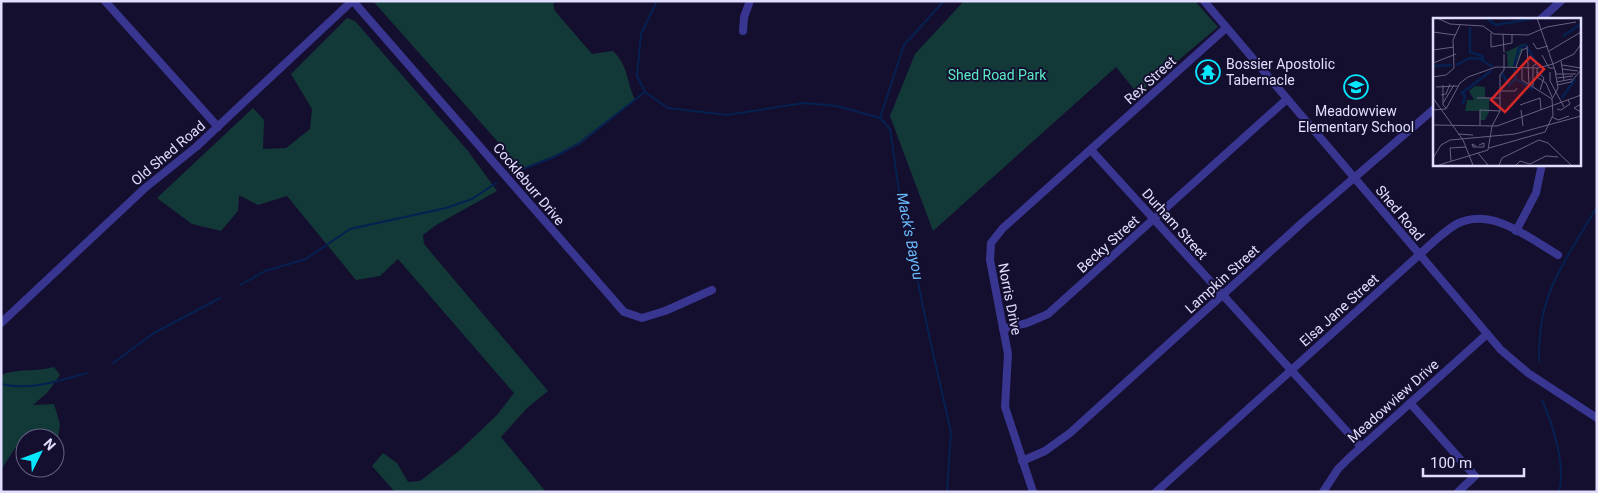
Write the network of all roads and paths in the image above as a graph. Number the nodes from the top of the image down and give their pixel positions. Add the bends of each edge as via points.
1 (105, 1) edge
2 (352, 1) edge
3 (750, 1) edge
4 (1204, 1) edge
5 (1561, 1) edge
6 (1542, 18) edge
7 (1226, 28) junction
8 (743, 31) dead end
9 (1287, 99) junction
10 (1433, 110) edge
11 (218, 127) junction
12 (1091, 150) junction
13 (1542, 165) edge
14 (1353, 177) junction
15 (1154, 219) junction
16 (1516, 231) junction
17 (1419, 255) junction
18 (1558, 256) dead end
19 (712, 290) dead end
20 (1222, 295) junction
21 (1, 323) edge
22 (1004, 329) junction
23 (1486, 334) junction
24 (1290, 370) junction
25 (1410, 403) junction
26 (1597, 418) edge
27 (1361, 447) junction
28 (1022, 461) junction
29 (1033, 492) edge
30 (1156, 492) edge
31 (1324, 492) edge
32 (1458, 492) edge

1 - 11 street
2 - 11 street, Old Shed Road
2 - 19 street, Cockleburr Drive via 624,312 642,318
3 - 8 street
4 - 7 street, Shed Road
5 - 6 street
7 - 9 street, Shed Road
7 - 12 street, Rex Street
9 - 14 street, Shed Road
9 - 15 street, Becky Street
10 - 14 street, Lampkin Street
11 - 21 street, Old Shed Road via 145,188
12 - 15 street, Durham Street
12 - 22 street, Norris Drive via 993,238 990,260
13 - 16 street via 1536,193
14 - 17 street, Shed Road
14 - 20 street, Lampkin Street
15 - 20 street, Durham Street
15 - 22 street, Becky Street via 1048,314
16 - 17 street, Elsa Jane Street via 1486,218 1466,220 1446,231
16 - 18 street, Elsa Jane Street
17 - 23 street, Shed Road
17 - 24 street, Elsa Jane Street
20 - 24 street, Durham Street
20 - 28 street, Lampkin Street via 1056,444
22 - 28 street, Norris Drive via 1008,354 1005,407
23 - 25 street, Meadowview Drive
23 - 26 street, Shed Road via 1528,373
24 - 27 street, Durham Street
24 - 30 street, Elsa Jane Street
25 - 27 street, Meadowview Drive
25 - 32 street via 1475,476
27 - 31 street, Meadowview Drive via 1338,469
28 - 29 street, Norris Drive

